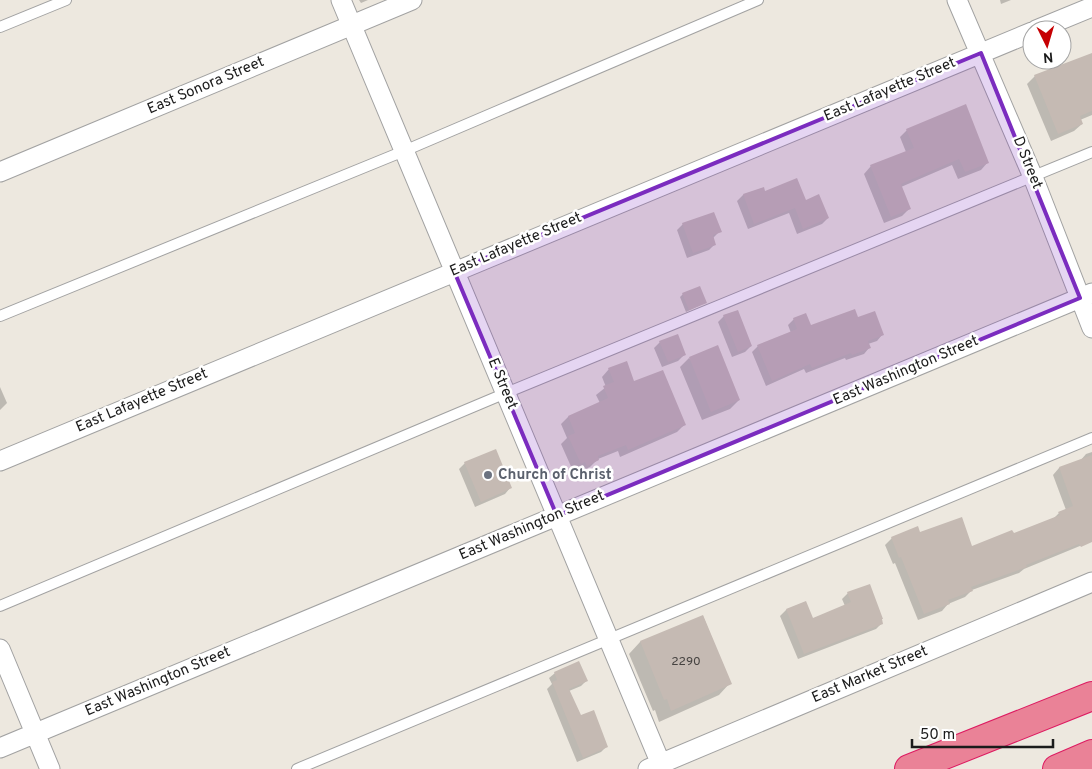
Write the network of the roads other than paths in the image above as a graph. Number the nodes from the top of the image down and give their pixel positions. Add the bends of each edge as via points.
1 (66, 0) edge
2 (341, 0) edge
3 (412, 0) edge
4 (758, 0) edge
5 (957, 0) edge
6 (1092, 8) edge
7 (1061, 20) edge
8 (352, 26) junction
9 (0, 27) edge
10 (1022, 36) edge
11 (980, 53) junction
12 (404, 151) junction
13 (1092, 152) edge
14 (0, 172) edge
15 (1033, 177) junction
16 (454, 271) junction
17 (1086, 296) edge
18 (0, 316) edge
19 (1092, 328) edge
20 (506, 394) junction
21 (1092, 438) edge
22 (0, 460) edge
23 (557, 516) junction
24 (1092, 582) edge
25 (0, 606) edge
26 (609, 640) junction
27 (0, 649) edge
28 (1092, 696) edge
29 (35, 734) junction
30 (0, 748) edge
31 (1092, 754) edge
32 (657, 767) edge
33 (50, 769) edge
34 (297, 769) edge
35 (909, 769) edge
36 (1056, 769) edge

1 - 9 lane
2 - 8 street, E Street
3 - 8 street, East Sonora Street
4 - 12 lane
5 - 11 street, D Street
6 - 7 street
8 - 12 street, E Street
8 - 14 street, East Sonora Street
10 - 11 street, East Lafayette Street
11 - 15 street, D Street
11 - 16 street, East Lafayette Street
12 - 16 street, E Street
12 - 18 lane
13 - 15 lane
15 - 17 street, D Street
15 - 20 lane
16 - 20 street, E Street
16 - 22 street, East Lafayette Street
17 - 19 street, D Street
17 - 23 street, East Washington Street
20 - 23 street, E Street
20 - 25 lane
21 - 26 lane
23 - 26 street, E Street
23 - 29 street, East Washington Street
24 - 32 street, East Market Street
26 - 32 street, E Street
26 - 34 lane
27 - 29 street
28 - 35 highway
29 - 30 street, East Washington Street
29 - 33 street
31 - 36 highway

